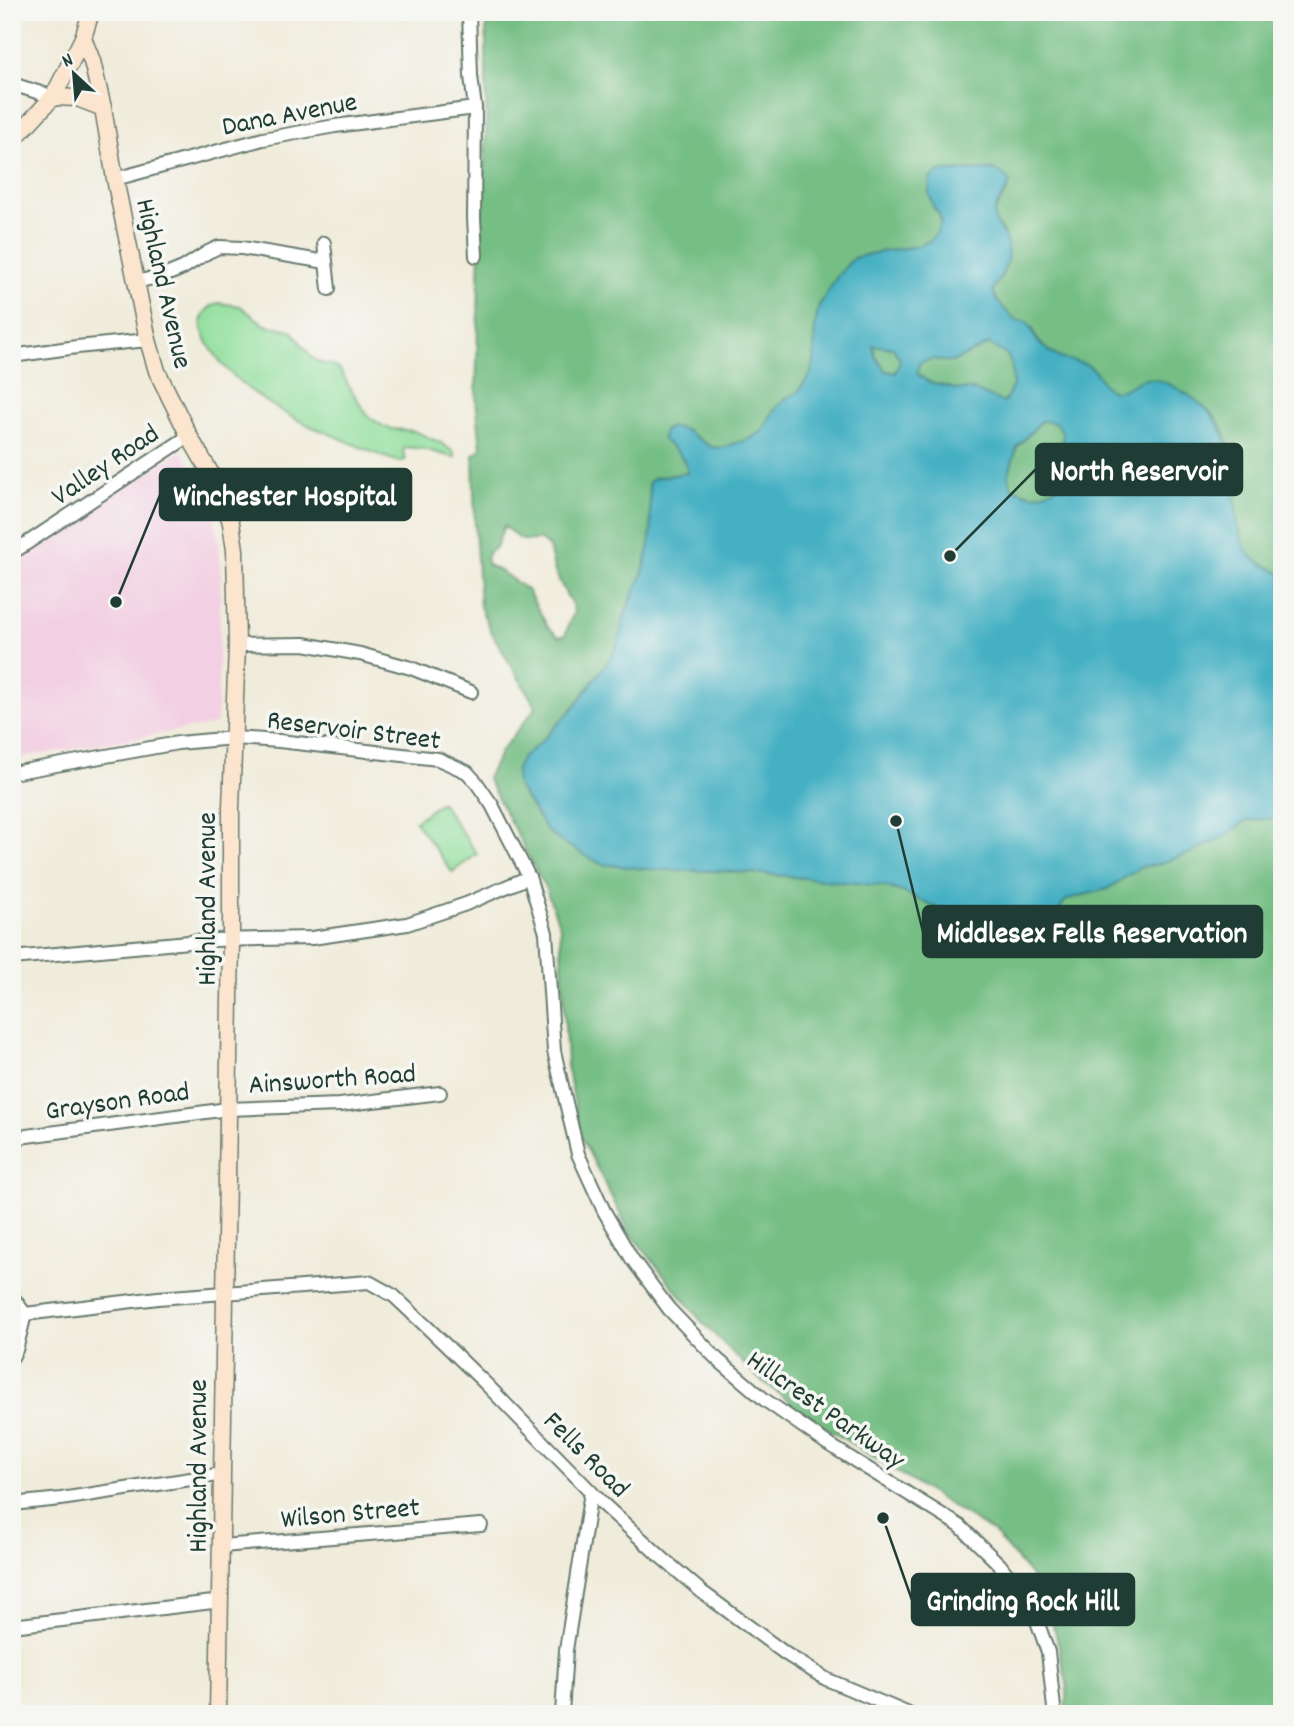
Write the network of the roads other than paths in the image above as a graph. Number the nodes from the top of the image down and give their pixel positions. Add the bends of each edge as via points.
1 (91, 12) edge
2 (469, 12) edge
3 (83, 38) junction
4 (12, 84) edge
5 (54, 97) junction
6 (103, 108) junction
7 (475, 108) junction
8 (12, 141) edge
9 (115, 179) junction
10 (324, 243) dead end
11 (475, 256) dead end
12 (327, 262) junction
13 (136, 282) junction
14 (329, 289) dead end
15 (148, 340) junction
16 (12, 356) edge
17 (189, 436) junction
18 (12, 554) edge
19 (237, 645) junction
20 (471, 692) dead end
21 (234, 738) junction
22 (467, 772) joint
23 (12, 773) edge
24 (529, 877) junction
25 (231, 940) junction
26 (12, 958) edge
27 (440, 1093) dead end
28 (228, 1109) junction
29 (12, 1138) edge
30 (225, 1293) junction
31 (12, 1296) edge
32 (25, 1314) junction
33 (12, 1357) edge
34 (223, 1474) junction
35 (591, 1492) junction
36 (12, 1504) edge
37 (481, 1525) dead end
38 (222, 1546) junction
39 (221, 1601) junction
40 (12, 1626) edge
41 (218, 1714) edge
42 (562, 1714) edge
43 (909, 1714) edge
44 (1053, 1714) edge

1 - 3 main road
2 - 7 street
3 - 5 main road
3 - 6 main road, Highland Avenue
4 - 5 street
5 - 6 main road via 77,98
5 - 8 main road
6 - 9 main road, Highland Avenue
7 - 9 street, Dana Avenue via 263,139
7 - 11 street
9 - 13 main road, Highland Avenue
10 - 12 street
12 - 13 street via 219,247 183,268
12 - 14 street
13 - 15 main road, Highland Avenue
15 - 16 street
15 - 17 main road, Highland Avenue via 157,371
17 - 18 street, Valley Road
17 - 19 main road, Highland Avenue via 222,493 231,523
19 - 20 street via 304,644 360,654
19 - 21 main road, Highland Avenue
21 - 22 street, Reservoir Street via 438,759
21 - 23 street, Reservoir Street via 178,743
21 - 25 main road, Highland Avenue
22 - 24 street, Hillcrest Parkway via 492,805
24 - 25 street via 407,924 312,938
24 - 44 street, Hillcrest Parkway via 546,933 554,1051 578,1154 632,1259 669,1309 765,1400 960,1526 1000,1565 1032,1607 1048,1652
25 - 26 street
25 - 28 main road, Highland Avenue
27 - 28 street, Ainsworth Road via 340,1105
28 - 29 street, Grayson Road
28 - 30 main road, Highland Avenue
30 - 32 street, Fells Road
30 - 34 main road, Highland Avenue
30 - 35 street, Fells Road via 369,1282 394,1296 429,1329
31 - 32 street
32 - 33 street
34 - 36 street
34 - 38 main road, Highland Avenue
35 - 42 street via 566,1650
35 - 43 street, Fells Road via 702,1592 786,1654 826,1679
37 - 38 street, Wilson Street
38 - 39 main road, Highland Avenue
39 - 40 street
39 - 41 main road, Highland Avenue

